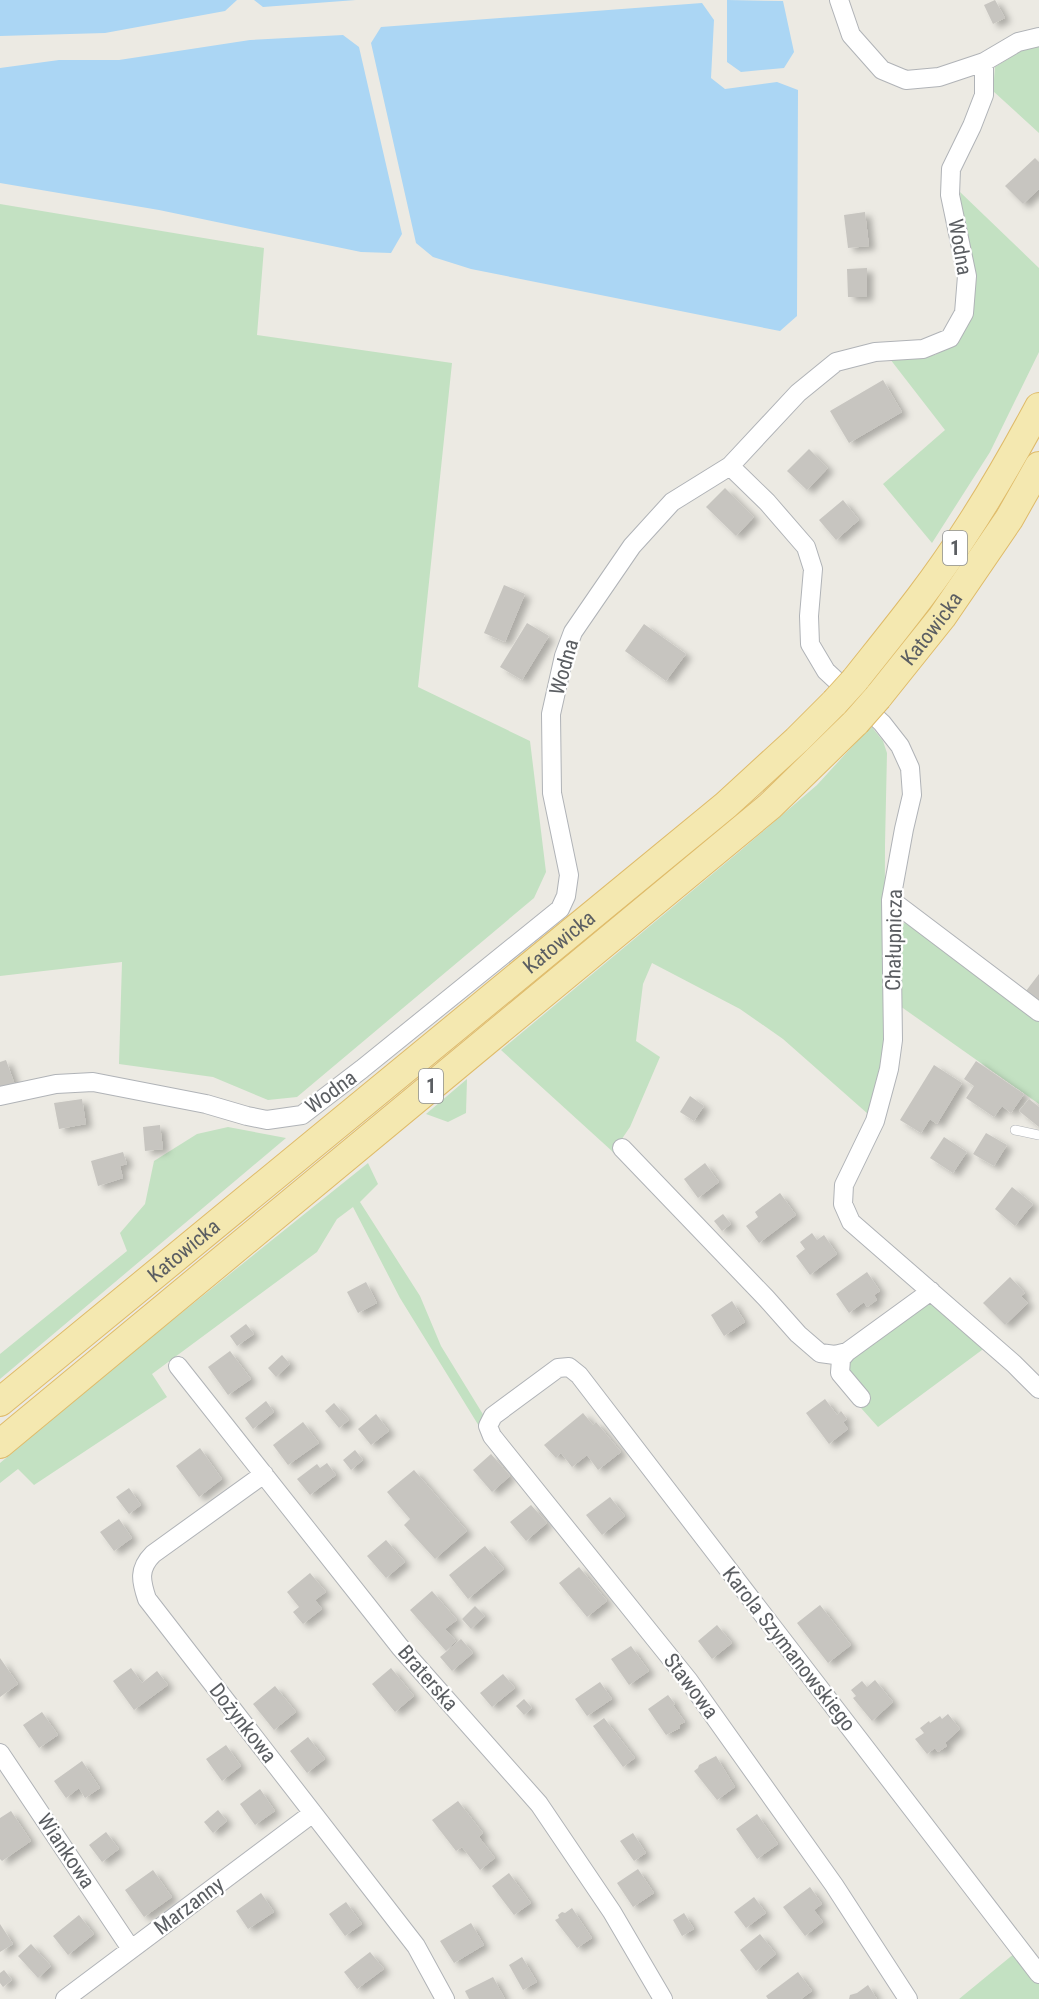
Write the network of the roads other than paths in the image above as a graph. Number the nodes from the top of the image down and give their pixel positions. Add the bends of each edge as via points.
1 (839, 0) edge
2 (1039, 37) edge
3 (984, 62) junction
4 (1039, 407) edge
5 (730, 466) junction
6 (1039, 466) edge
7 (891, 900) junction
8 (1039, 1012) edge
9 (0, 1096) edge
10 (1015, 1130) dead end
11 (1039, 1135) edge
12 (622, 1148) dead end
13 (931, 1291) junction
14 (847, 1352) junction
15 (820, 1353) junction
16 (178, 1366) dead end
17 (840, 1373) junction
18 (1039, 1389) edge
19 (525, 1392) joint
20 (861, 1398) dead end
21 (0, 1402) edge
22 (0, 1444) edge
23 (264, 1474) junction
24 (0, 1753) edge
25 (313, 1812) junction
26 (131, 1949) junction
27 (1039, 1974) edge
28 (65, 1999) edge
29 (445, 1999) edge
30 (663, 1999) edge
31 (908, 1999) edge

1 - 3 street via 851,35 882,70 906,80 939,77
2 - 3 street via 1018,42
3 - 5 street, Wodna via 984,95 951,169 950,195 967,276 964,314 950,338 923,348 875,352 836,363 798,393
4 - 21 main road, Katowicka / 1, bridge via 965,534 916,603 855,680 796,740 726,805
5 - 7 street, Chałupnicza via 806,547 813,569 810,644 826,671 882,723 900,746 910,768 912,795
5 - 9 street, Wodna via 672,502 632,546 573,632 551,714 552,793 568,875 560,909 302,1115 267,1120 93,1082 56,1084
6 - 22 main road, Katowicka / 1, bridge via 1009,519 942,617 856,722 770,806
7 - 8 street
7 - 13 street, Chałupnicza via 893,1040 889,1069 875,1121 844,1185 843,1204 851,1222
10 - 11 lane
12 - 15 street
13 - 14 street
13 - 18 street, Chałupnicza
14 - 15 street
14 - 17 street via 841,1359
15 - 17 street
16 - 23 street, Braterska
17 - 20 street
19 - 27 street, Karola Szymanowskiego via 558,1368 569,1367 579,1375
19 - 31 street, Stawowa via 493,1416 488,1426 492,1436 689,1681 834,1885
23 - 25 street, Dożynkowa via 153,1554 144,1563 141,1582 147,1599
23 - 30 street, Braterska via 400,1647 539,1804 612,1912
24 - 26 street, Wiankowa
25 - 26 street, Marzanny
25 - 29 street, Dożynkowa via 416,1946
26 - 28 street, Marzanny

